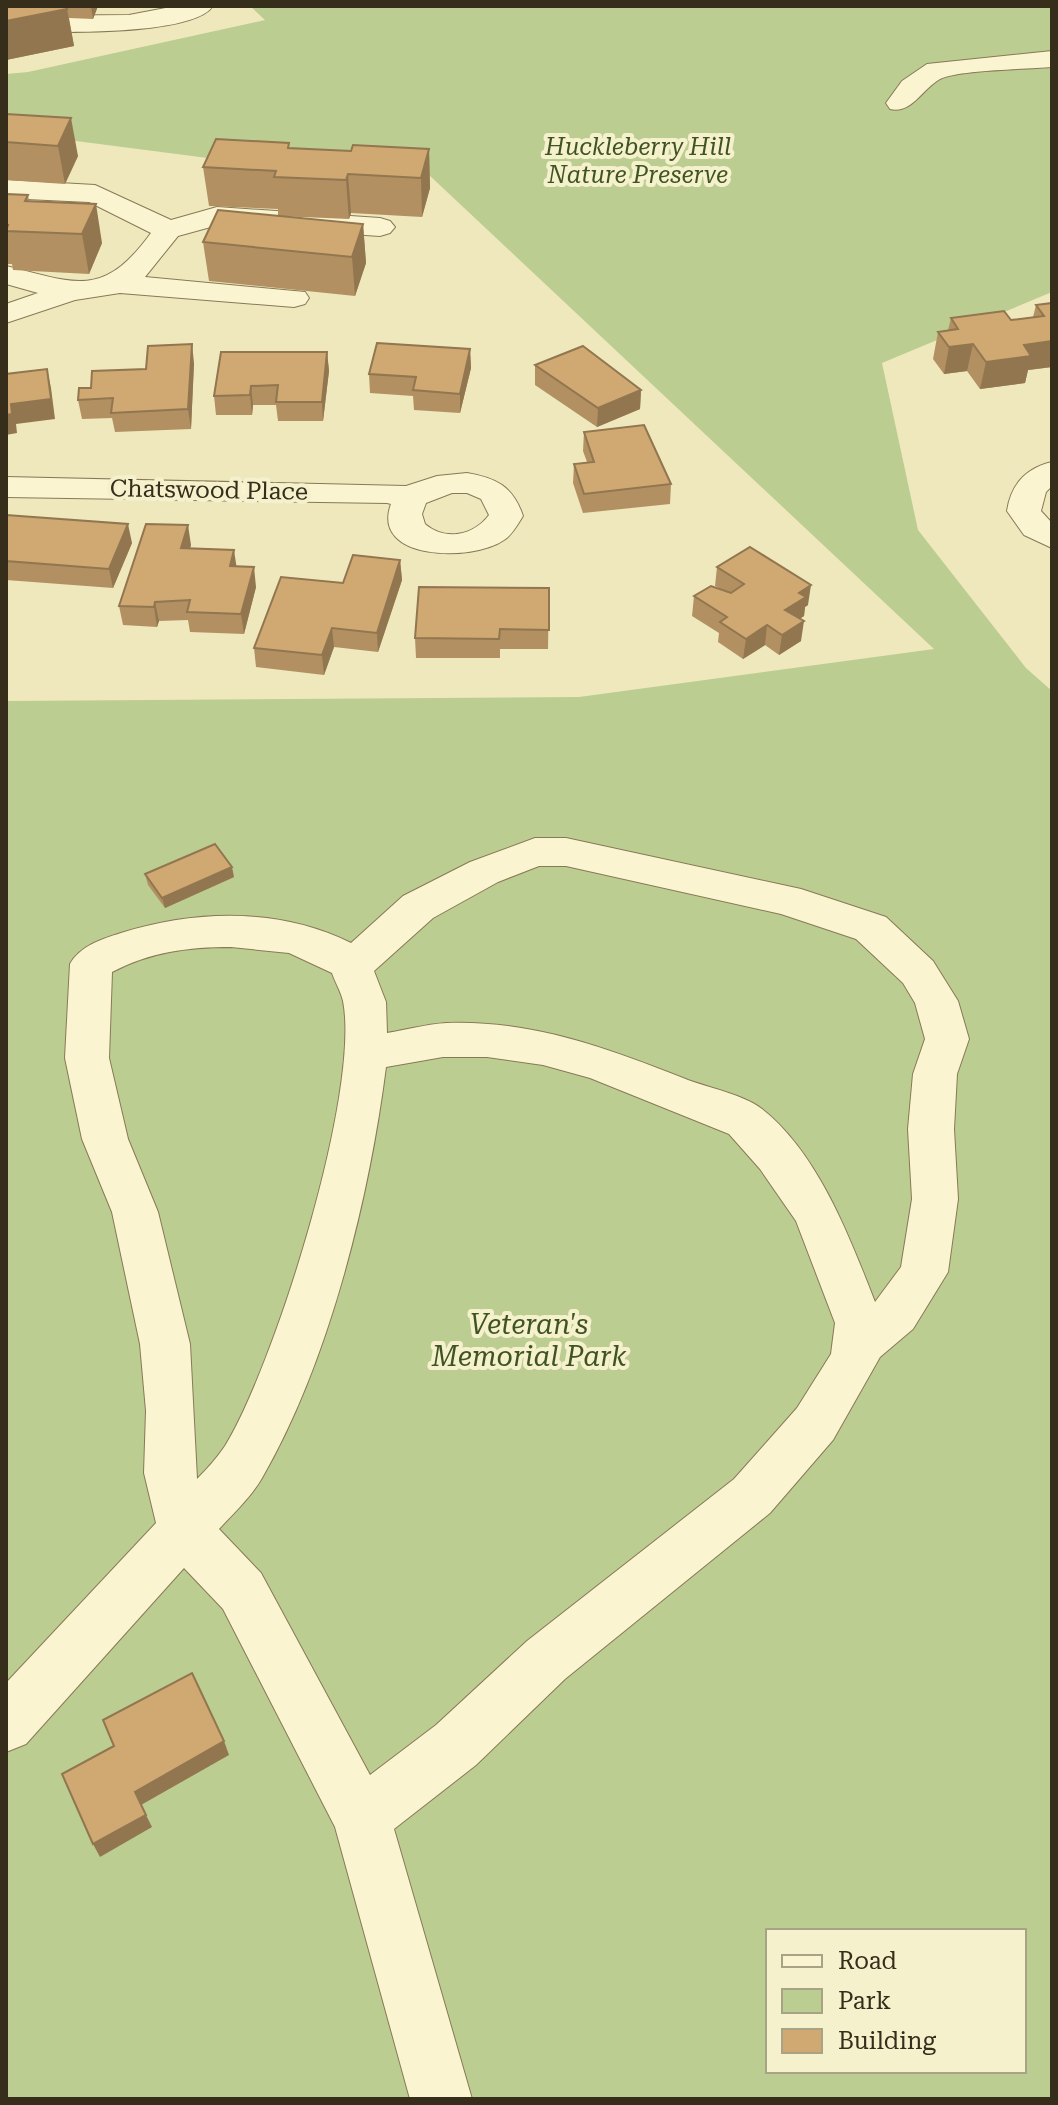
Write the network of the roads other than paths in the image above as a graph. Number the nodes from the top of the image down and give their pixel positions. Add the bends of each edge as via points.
1 (200, 6) edge
2 (6, 24) edge
3 (1052, 59) edge
4 (899, 103) dead end
5 (6, 189) edge
6 (380, 227) dead end
7 (168, 230) junction
8 (6, 275) edge
9 (120, 284) junction
10 (69, 292) junction
11 (294, 298) edge
12 (6, 314) edge
13 (1052, 472) edge
14 (6, 487) edge
15 (411, 497) dead end
16 (1052, 537) edge
17 (351, 967) junction
18 (365, 1054) junction
19 (857, 1346) junction
20 (184, 1530) junction
21 (6, 1724) edge
22 (362, 1818) junction
23 (441, 2099) edge

1 - 2 street via 133,23
3 - 4 street via 936,70
5 - 7 street via 95,194
6 - 7 street via 217,216
7 - 9 street
8 - 10 street
9 - 10 street
9 - 11 street
10 - 12 street
13 - 16 street via 1039,477 1025,494 1024,511 1036,528
14 - 15 street, Chatswood Place
17 - 18 street via 363,991
17 - 19 street via 418,907 535,852 566,852 696,879 786,900 871,928 918,972 936,1001 947,1039 935,1074 935,1199 924,1272 896,1314
17 - 20 street via 273,932 198,929 157,935 91,964 87,1058 105,1139 135,1212 165,1344 170,1473
18 - 19 street via 443,1040 543,1048 599,1063 745,1121 816,1213 859,1323
18 - 20 street via 333,1232 299,1338 244,1462
19 - 22 street via 855,1359 815,1424 752,1496 546,1660 456,1745
20 - 21 street
20 - 22 street via 242,1591
22 - 23 street

